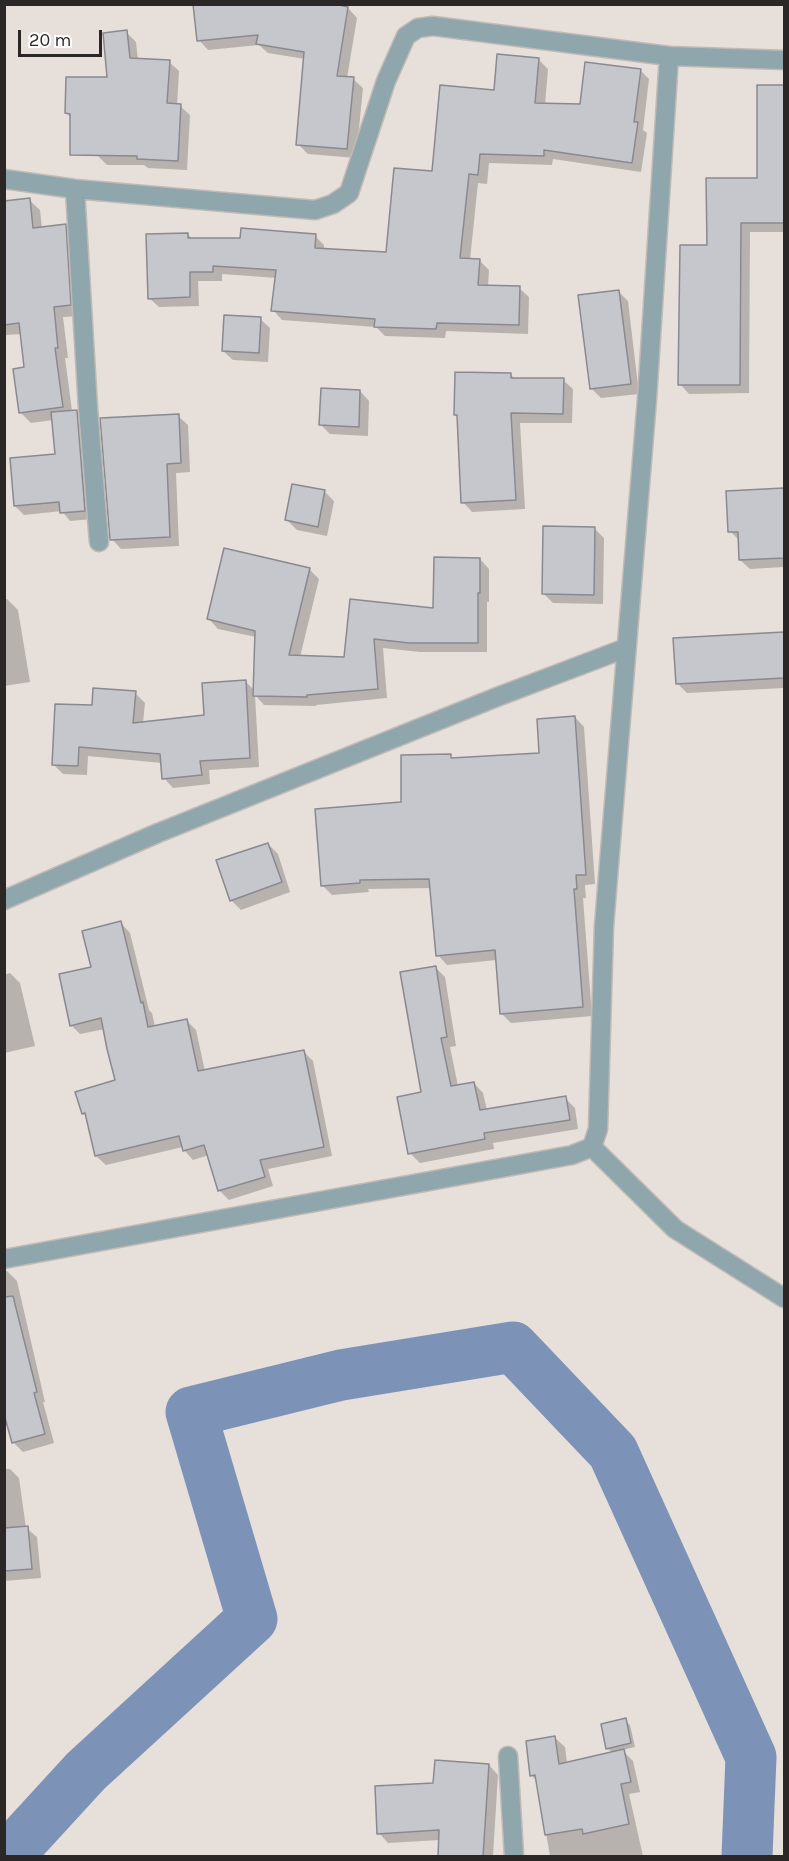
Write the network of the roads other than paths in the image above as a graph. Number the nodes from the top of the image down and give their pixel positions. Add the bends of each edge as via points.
1 (669, 56) junction
2 (784, 60) edge
3 (4, 179) edge
4 (75, 189) junction
5 (99, 542) dead end
6 (626, 648) junction
7 (4, 900) edge
8 (592, 1147) junction
9 (4, 1259) edge
10 (784, 1298) edge
11 (508, 1756) dead end
12 (514, 1857) edge

1 - 2 street
1 - 4 street via 433,26 418,28 406,36 386,81 349,193 333,204 315,210
1 - 6 street via 648,399
3 - 4 street
4 - 5 street
6 - 7 street via 158,833
6 - 8 street via 604,926 598,1129
8 - 9 street via 572,1155
8 - 10 street via 675,1229
11 - 12 street

